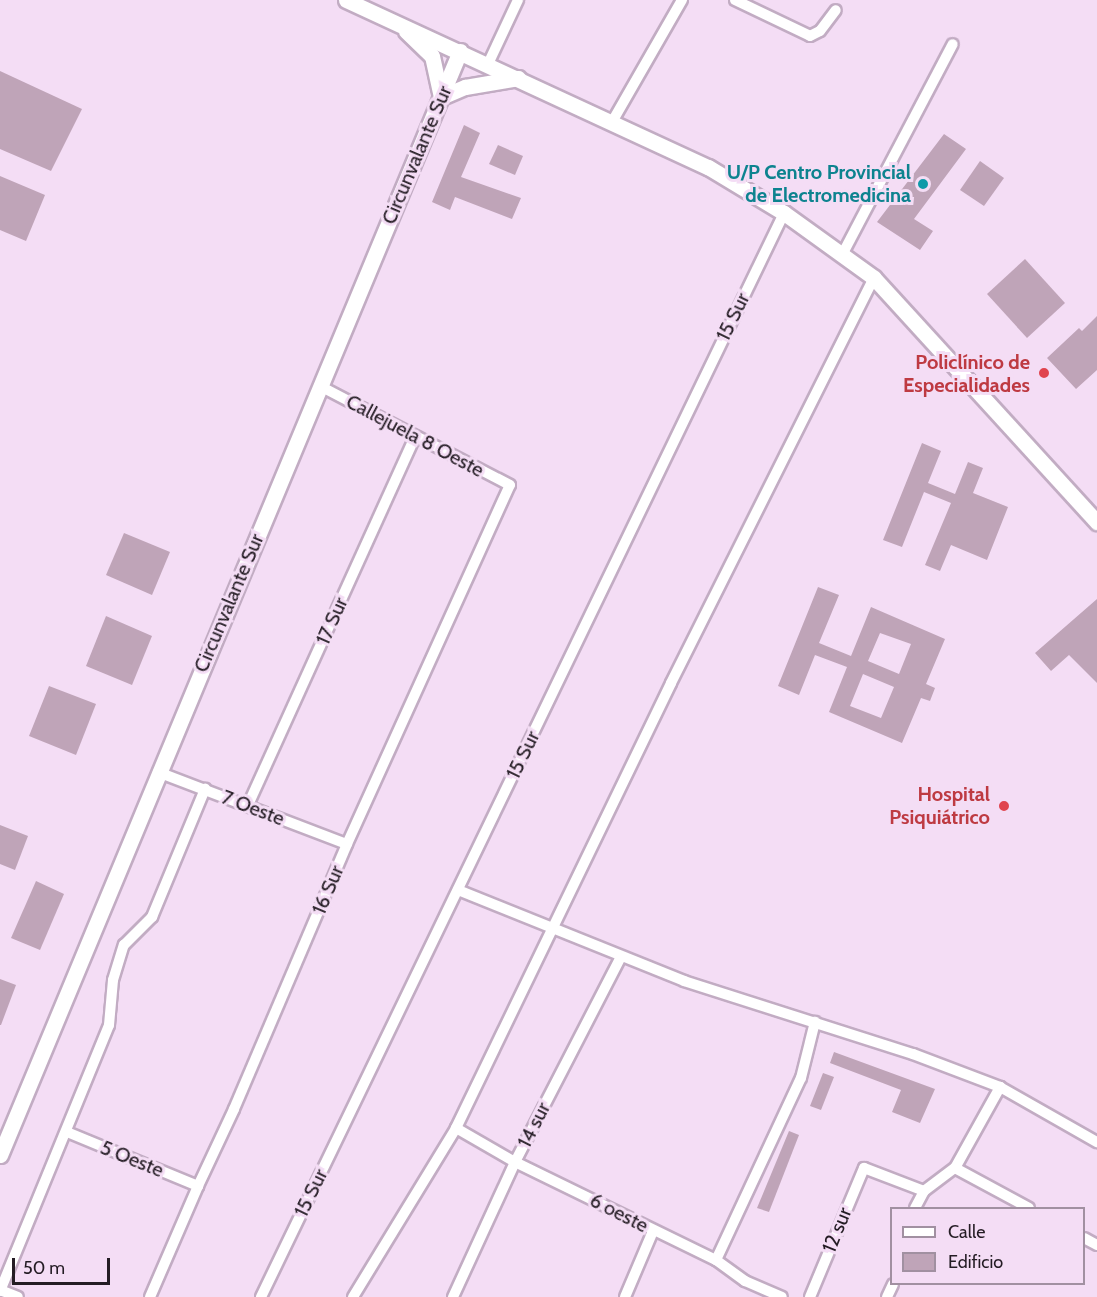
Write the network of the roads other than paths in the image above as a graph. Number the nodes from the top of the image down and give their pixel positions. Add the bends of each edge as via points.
1 (346, 0) edge
2 (518, 0) edge
3 (682, 0) edge
4 (735, 0) edge
5 (836, 10) dead end
6 (400, 24) junction
7 (953, 44) dead end
8 (460, 51) junction
9 (488, 64) junction
10 (518, 78) junction
11 (441, 97) junction
12 (612, 122) junction
13 (784, 213) junction
14 (842, 255) junction
15 (874, 278) junction
16 (320, 386) junction
17 (415, 436) junction
18 (510, 485) joint
19 (1096, 518) edge
20 (158, 772) junction
21 (205, 789) junction
22 (248, 805) junction
23 (347, 844) junction
24 (458, 890) junction
25 (554, 928) junction
26 (621, 957) junction
27 (814, 1022) junction
28 (1000, 1087) junction
29 (456, 1128) junction
30 (67, 1132) junction
31 (1097, 1142) edge
32 (0, 1155) edge
33 (515, 1162) junction
34 (955, 1168) junction
35 (198, 1186) junction
36 (924, 1191) junction
37 (916, 1207) edge
38 (1025, 1207) edge
39 (653, 1231) junction
40 (716, 1260) junction
41 (0, 1290) edge
42 (18, 1297) edge
43 (150, 1297) edge
44 (261, 1297) edge
45 (353, 1297) edge
46 (453, 1297) edge
47 (625, 1297) edge
48 (782, 1297) edge
49 (810, 1297) edge

1 - 6 main road
2 - 9 street
3 - 12 street
4 - 5 street via 810,36 820,31
6 - 8 main road
6 - 11 main road via 432,56
7 - 14 street
8 - 9 main road
8 - 11 main road, Circunvalante Sur
9 - 10 main road
10 - 11 main road via 465,87
10 - 12 main road
11 - 16 main road, Circunvalante Sur
12 - 13 main road via 708,166
13 - 14 main road
13 - 24 street, 15 Sur
14 - 15 main road
15 - 19 main road
15 - 25 street via 671,683
16 - 17 street, Callejuela 8 Oeste
16 - 20 main road, Circunvalante Sur
17 - 18 street, Callejuela 8 Oeste
17 - 22 street, 17 Sur
18 - 23 street, 16 Sur
20 - 21 street, 7 Oeste
20 - 32 main road, Circunvalante Sur
21 - 22 street, 7 Oeste
21 - 30 street via 152,917 124,945 113,980 109,1025
22 - 23 street, 7 Oeste
23 - 35 street, 16 Sur
24 - 25 street
24 - 44 street, 15 Sur
25 - 26 street
25 - 29 street
26 - 27 street
26 - 33 street, 14 sur
27 - 28 street
27 - 40 street via 801,1078
28 - 31 street
28 - 34 street
29 - 33 street, 6 oeste
29 - 45 street
30 - 35 street, 5 Oeste
30 - 41 street
33 - 39 street, 6 oeste
33 - 46 street, 14 sur
34 - 36 street
34 - 38 street
35 - 43 street, 16 Sur
36 - 37 street
36 - 49 street, 12 sur via 868,1167 862,1170
39 - 40 street, 6 oeste
39 - 47 street
40 - 48 street, 6 oeste via 745,1281
41 - 42 street

